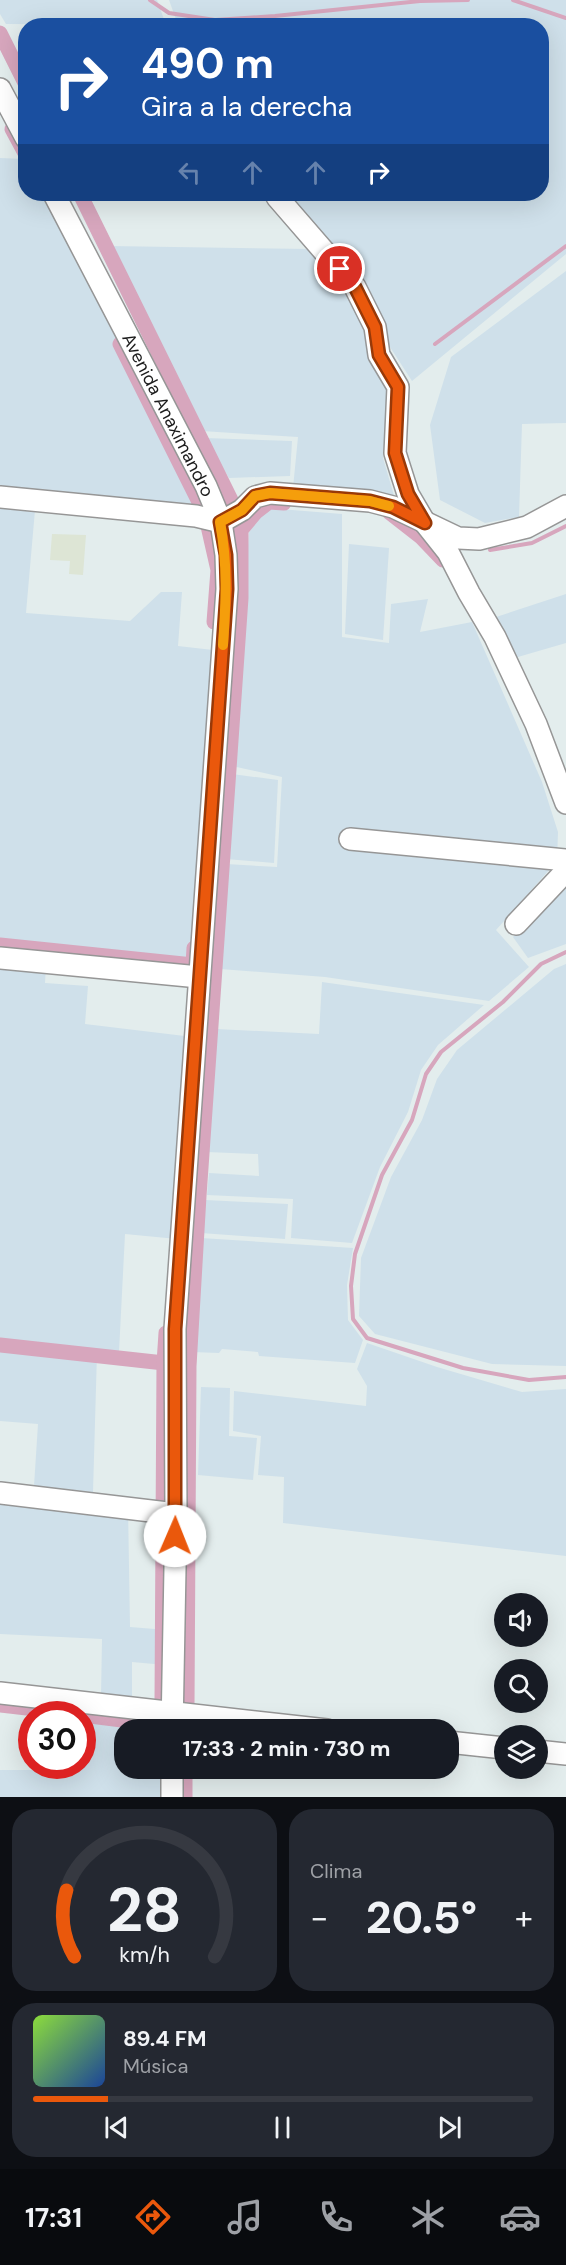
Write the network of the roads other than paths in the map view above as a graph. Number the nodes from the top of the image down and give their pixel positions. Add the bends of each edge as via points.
1 (0, 89) edge
2 (18, 123) edge
3 (58, 201) edge
4 (280, 201) edge
5 (0, 496) edge
6 (566, 506) edge
7 (220, 522) junction
8 (425, 523) junction
9 (566, 803) edge
10 (350, 839) dead end
11 (566, 860) edge
12 (566, 871) edge
13 (516, 924) dead end
14 (0, 958) edge
15 (199, 977) junction
16 (0, 1493) edge
17 (176, 1514) junction
18 (0, 1693) edge
19 (160, 1719) edge
20 (172, 1719) edge
21 (459, 1743) edge
22 (494, 1747) edge
23 (548, 1752) edge
24 (566, 1754) edge
25 (172, 1779) edge
26 (172, 1797) edge

1 - 2 street
3 - 7 street, Avenida Anaximandro via 206,486
4 - 8 street via 355,287 375,327 379,355 398,387 395,453 408,494
5 - 7 street via 196,516
6 - 8 street via 527,526 479,539 458,538
7 - 8 street via 242,510 255,496 270,493 370,501
7 - 15 street, Avenida Anaximandro via 227,589
8 - 9 street via 448,552 500,647 536,724
10 - 11 street
12 - 13 street
14 - 15 street
15 - 17 street, Avenida Anaximandro via 175,1329
16 - 17 street
17 - 20 street, Avenida Anaximandro
18 - 19 street
21 - 22 street
23 - 24 street
25 - 26 street

